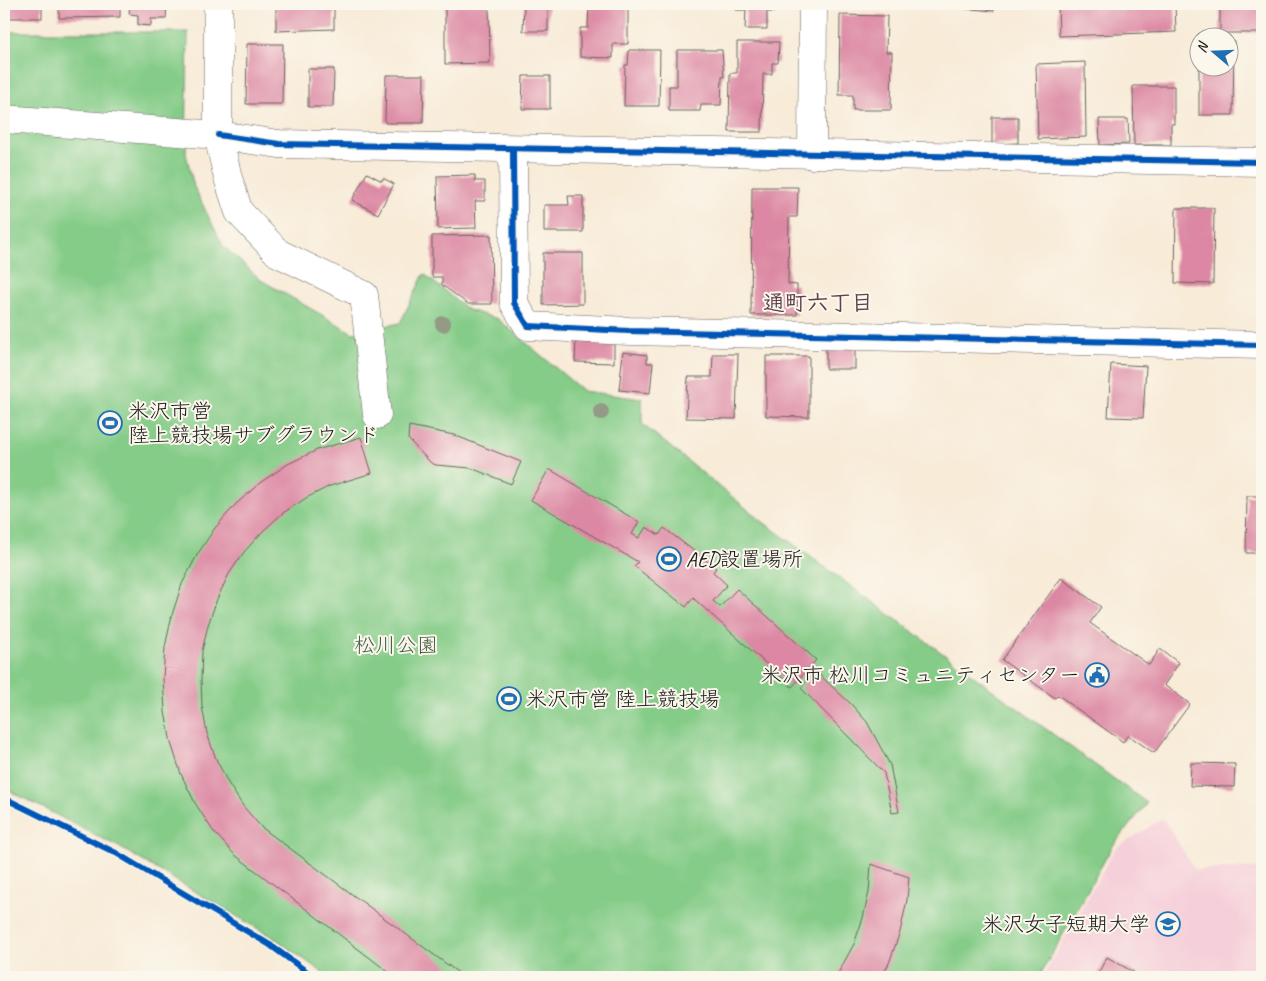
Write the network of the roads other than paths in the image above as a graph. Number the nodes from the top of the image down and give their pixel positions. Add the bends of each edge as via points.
1 (218, 4) edge
2 (813, 4) edge
3 (4, 119) edge
4 (218, 135) junction
5 (513, 150) junction
6 (812, 155) junction
7 (1262, 162) edge
8 (1262, 346) edge
9 (377, 415) dead end

1 - 4 street
2 - 6 street
3 - 4 street
4 - 5 street via 279,144
4 - 9 street via 240,212 278,253 364,295
5 - 6 street
5 - 8 street via 514,303 528,326
6 - 7 street

